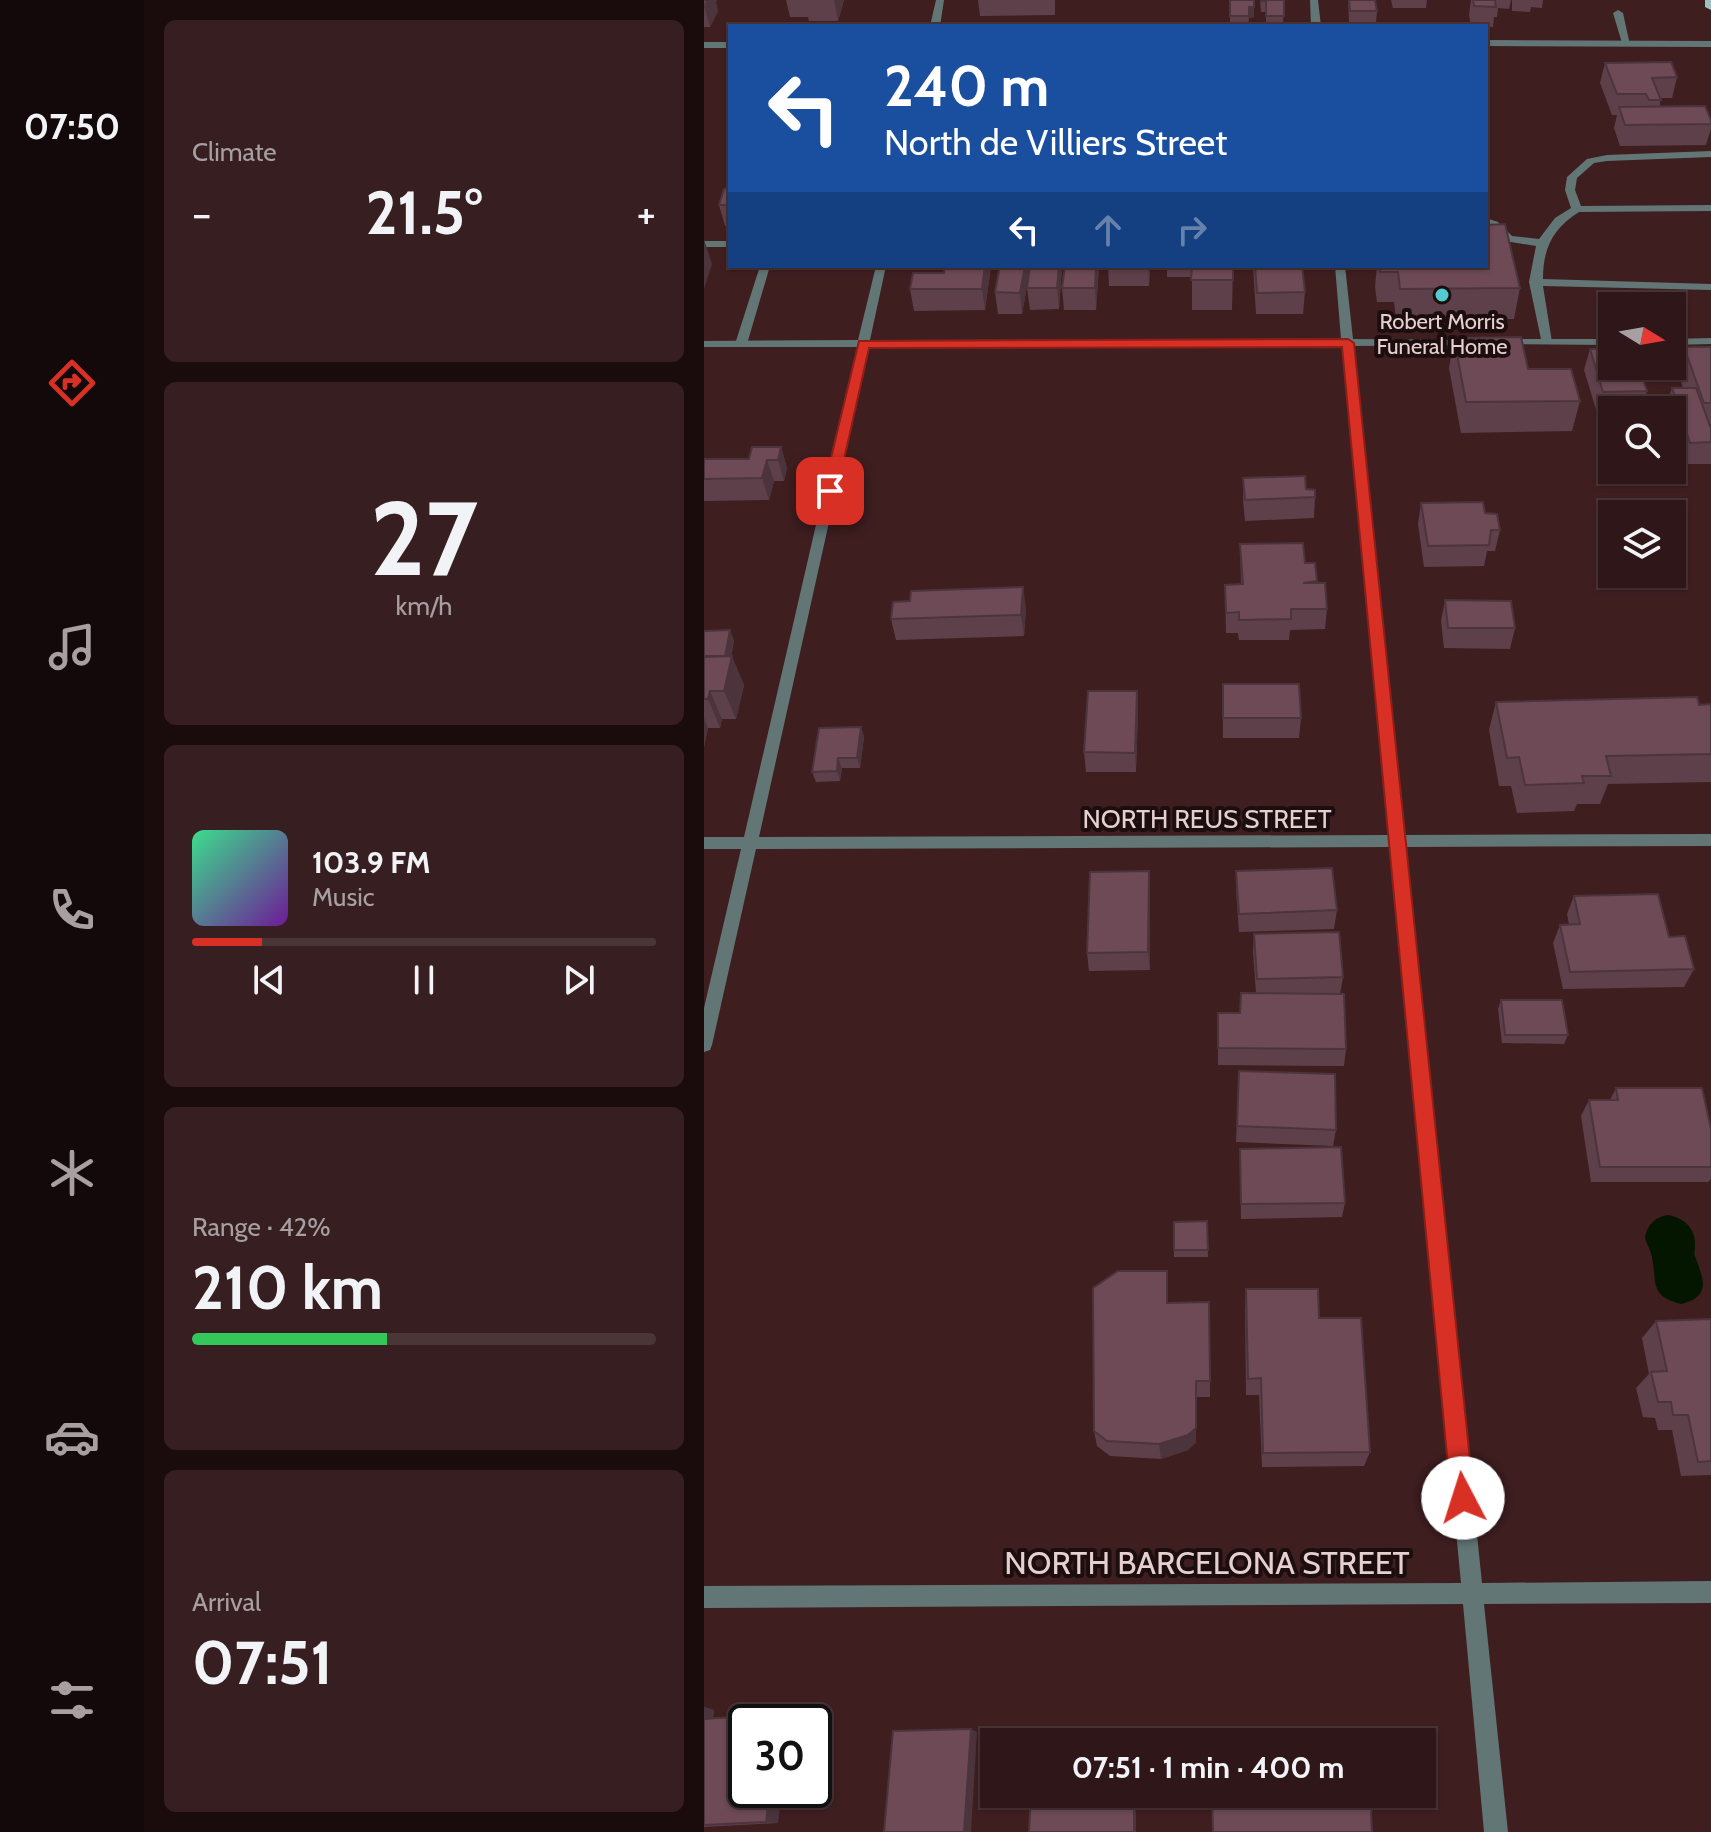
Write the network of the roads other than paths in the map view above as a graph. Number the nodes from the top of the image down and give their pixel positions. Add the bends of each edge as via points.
1 (940, 0) edge
2 (1314, 0) edge
3 (1711, 0) edge
4 (1711, 7) edge
5 (1618, 13) dead end
6 (935, 24) edge
7 (1316, 24) edge
8 (1488, 43) edge
9 (1627, 43) junction
10 (1711, 44) edge
11 (704, 45) edge
12 (728, 45) edge
13 (1711, 154) edge
14 (1577, 209) junction
15 (1710, 211) edge
16 (1488, 222) edge
17 (1542, 243) junction
18 (704, 244) edge
19 (728, 244) edge
20 (764, 268) edge
21 (881, 268) edge
22 (1340, 268) edge
23 (1535, 282) junction
24 (1711, 287) edge
25 (1711, 341) edge
26 (1546, 342) junction
27 (1598, 342) edge
28 (1686, 342) edge
29 (1348, 343) junction
30 (704, 344) edge
31 (741, 344) junction
32 (863, 344) junction
33 (1711, 840) edge
34 (1400, 841) junction
35 (704, 843) edge
36 (750, 843) junction
37 (704, 1045) edge
38 (1472, 1592) junction
39 (1711, 1592) edge
40 (704, 1597) edge
41 (1496, 1832) edge

1 - 6 street
2 - 7 street
3 - 4 main road
5 - 9 street
8 - 9 street
9 - 10 street
11 - 12 street
13 - 14 street via 1591,161 1572,177
14 - 15 street
14 - 17 street via 1562,216
16 - 17 street via 1509,239
17 - 23 street
18 - 19 street
20 - 31 street
21 - 32 street
22 - 29 street
23 - 24 street
23 - 26 street
25 - 28 street
26 - 27 street
26 - 29 street
29 - 32 street
29 - 34 street
30 - 31 street
31 - 32 street
32 - 36 street
33 - 34 street, NORTH REUS STREET
34 - 36 street, NORTH REUS STREET
34 - 38 street
35 - 36 street, NORTH REUS STREET
36 - 37 street
38 - 39 street, NORTH BARCELONA STREET
38 - 40 street, NORTH BARCELONA STREET
38 - 41 street

